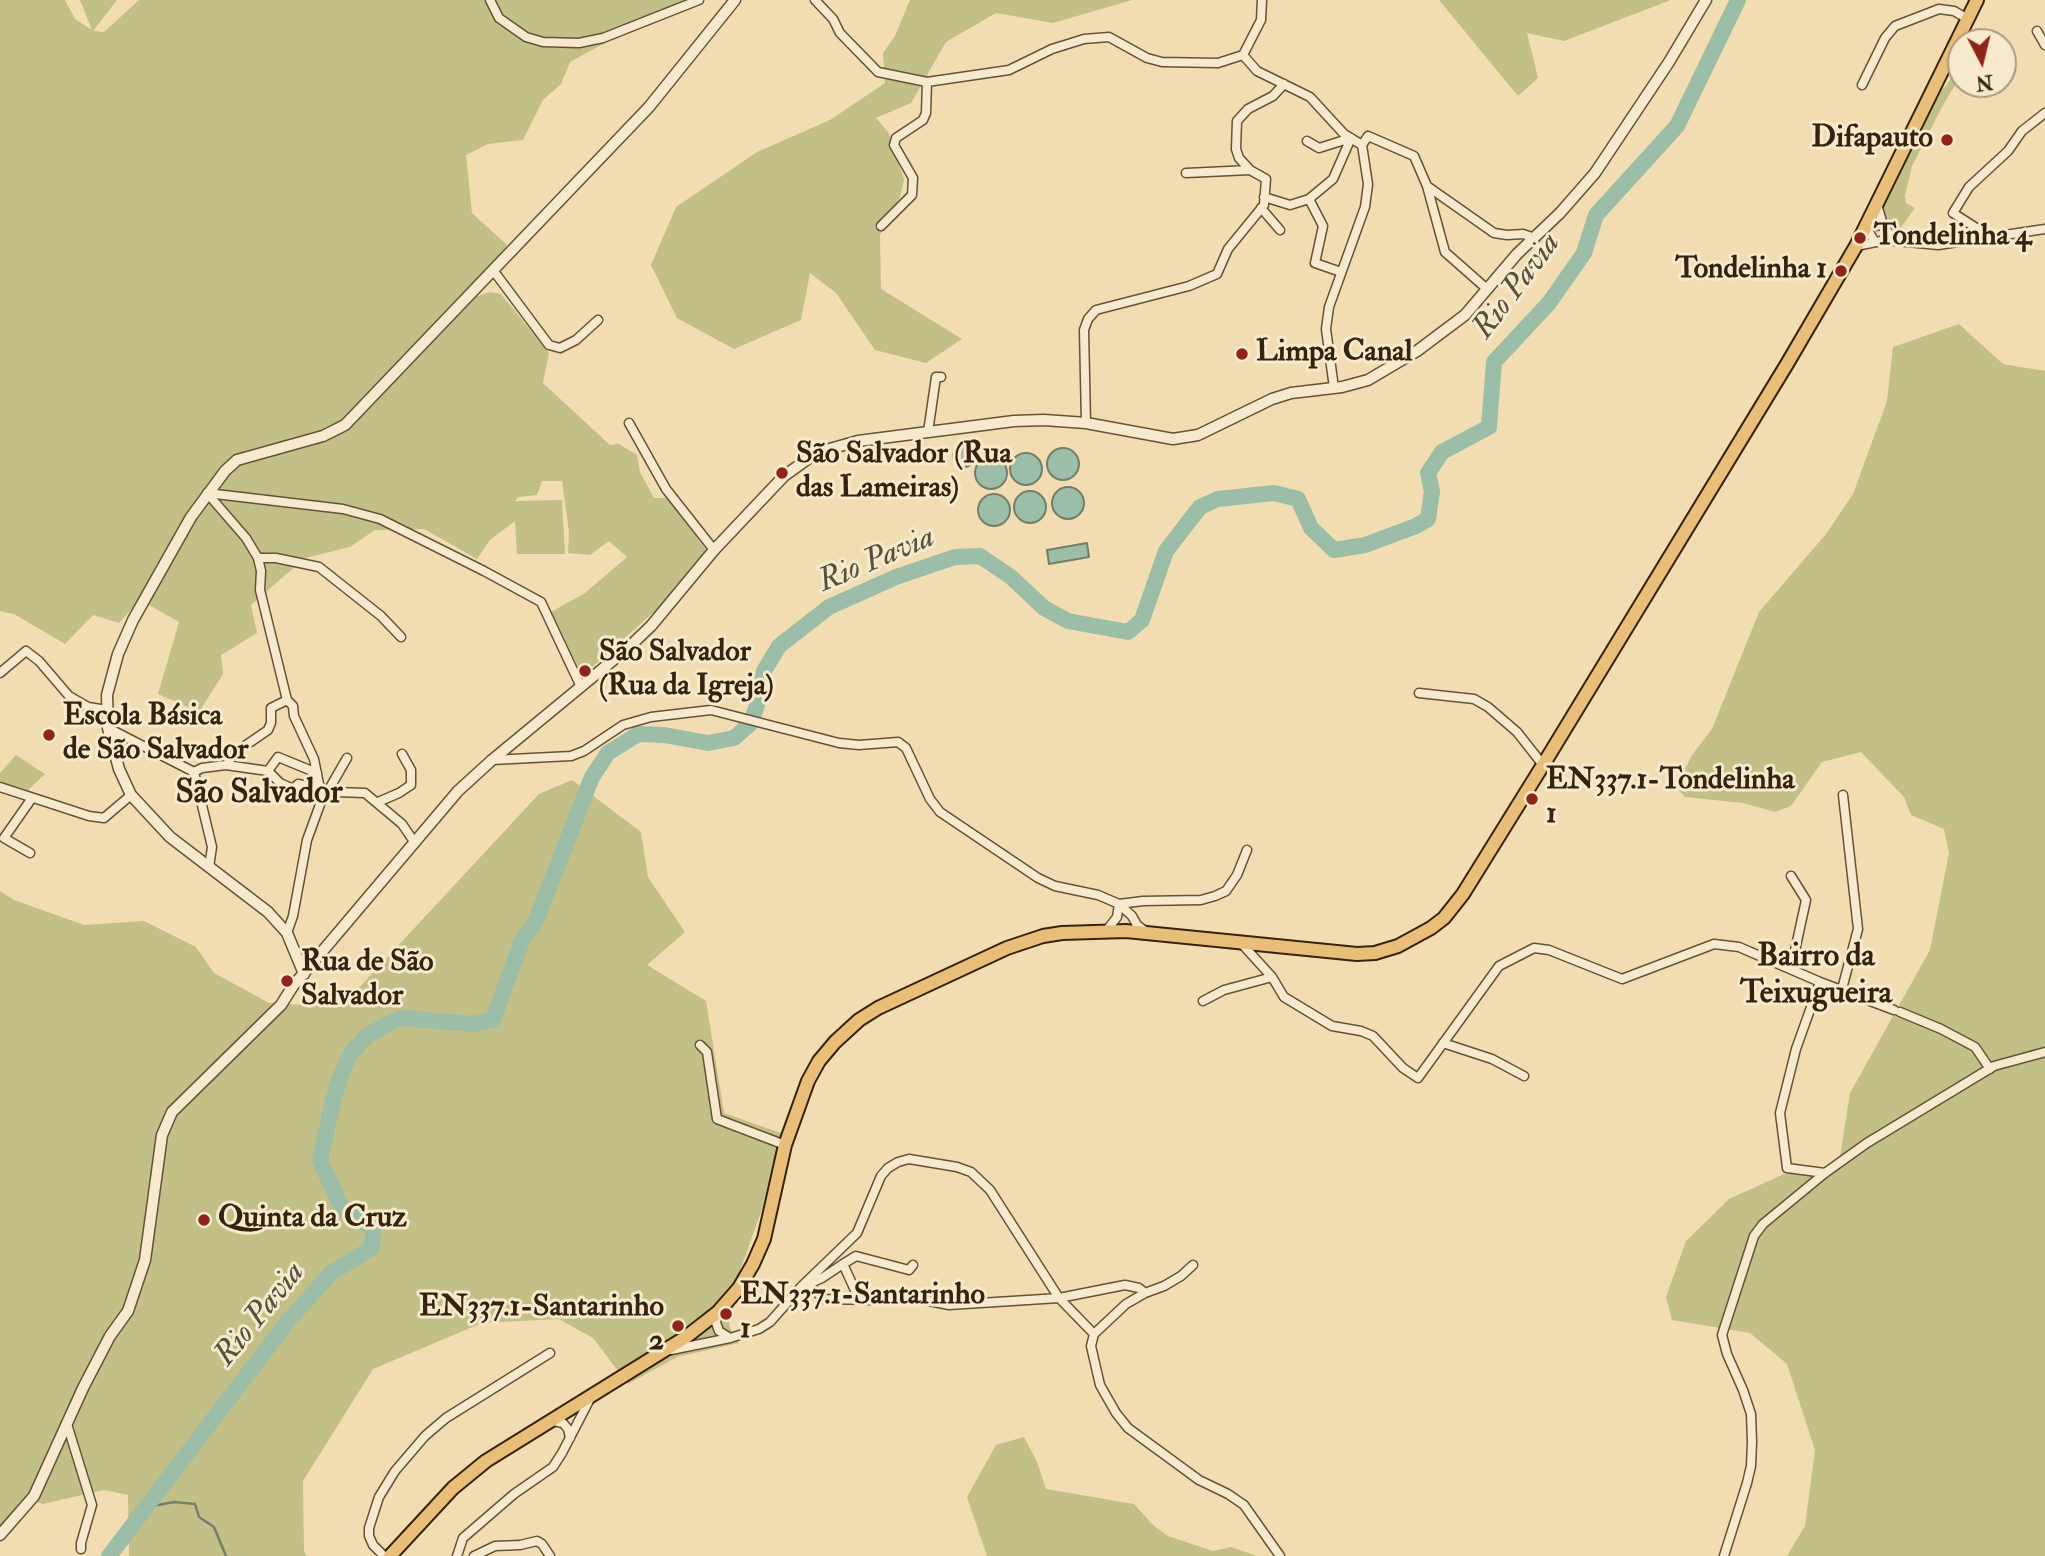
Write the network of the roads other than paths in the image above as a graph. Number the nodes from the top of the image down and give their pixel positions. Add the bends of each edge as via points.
1 (490, 0) edge
2 (699, 0) edge
3 (735, 0) edge
4 (815, 0) edge
5 (1262, 0) edge
6 (1706, 0) edge
7 (1977, 0) edge
8 (1968, 19) junction
9 (2037, 31) dead end
10 (2045, 45) edge
11 (1243, 55) junction
12 (927, 82) junction
13 (1284, 85) junction
14 (1863, 85) dead end
15 (2045, 113) edge
16 (1351, 138) junction
17 (1307, 141) dead end
18 (1362, 145) junction
19 (1250, 170) junction
20 (1186, 173) dead end
21 (1427, 187) junction
22 (1264, 197) junction
23 (1309, 199) junction
24 (1877, 204) junction
25 (1261, 208) junction
26 (1883, 225) junction
27 (881, 226) dead end
28 (1866, 227) junction
29 (2045, 229) edge
30 (1280, 230) dead end
31 (1985, 237) junction
32 (1535, 238) junction
33 (1900, 241) junction
34 (1875, 242) junction
35 (1856, 246) junction
36 (493, 271) junction
37 (1342, 272) junction
38 (1487, 289) junction
39 (598, 320) dead end
40 (941, 377) dead end
41 (1334, 388) junction
42 (629, 423) dead end
43 (1086, 423) junction
44 (928, 432) junction
45 (208, 493) junction
46 (714, 550) junction
47 (258, 558) junction
48 (401, 637) dead end
49 (0, 673) edge
50 (581, 687) junction
51 (1419, 693) dead end
52 (287, 701) junction
53 (107, 710) junction
54 (108, 728) junction
55 (137, 744) junction
56 (512, 744) junction
57 (402, 754) dead end
58 (115, 755) junction
59 (347, 758) dead end
60 (528, 759) junction
61 (492, 760) junction
62 (226, 765) junction
63 (1543, 765) junction
64 (268, 771) junction
65 (194, 772) junction
66 (317, 773) junction
67 (0, 787) edge
68 (324, 790) junction
69 (131, 795) junction
70 (1843, 795) dead end
71 (32, 798) junction
72 (378, 802) junction
73 (415, 843) junction
74 (1247, 850) dead end
75 (30, 853) dead end
76 (209, 867) junction
77 (1791, 876) dead end
78 (1119, 904) junction
79 (1126, 911) junction
80 (1107, 930) junction
81 (1126, 931) junction
82 (287, 933) junction
83 (1149, 933) junction
84 (1242, 944) junction
85 (1791, 970) junction
86 (304, 974) junction
87 (1272, 977) junction
88 (1820, 982) junction
89 (1842, 989) junction
90 (1203, 1000) dead end
91 (1443, 1043) junction
92 (700, 1045) dead end
93 (2045, 1052) edge
94 (1990, 1069) junction
95 (1524, 1076) dead end
96 (785, 1145) junction
97 (1825, 1173) junction
98 (843, 1265) junction
99 (913, 1265) dead end
100 (1193, 1265) dead end
101 (802, 1286) junction
102 (1145, 1293) junction
103 (1059, 1298) junction
104 (859, 1299) junction
105 (718, 1312) junction
106 (703, 1325) junction
107 (1094, 1334) junction
108 (730, 1338) junction
109 (709, 1343) junction
110 (550, 1353) dead end
111 (661, 1353) junction
112 (592, 1394) junction
113 (569, 1409) junction
114 (548, 1421) junction
115 (579, 1422) junction
116 (68, 1424) junction
117 (570, 1438) junction
118 (0, 1535) edge
119 (81, 1549) dead end
120 (384, 1556) edge
121 (390, 1556) edge
122 (457, 1556) edge
123 (474, 1556) edge
124 (550, 1556) edge
125 (1280, 1556) edge
126 (1724, 1556) edge

1 - 2 street via 499,18 526,37 579,43
3 - 36 street via 649,107
4 - 12 street via 878,72
5 - 11 street via 1261,20
6 - 32 street via 1592,177
7 - 8 main road
8 - 14 street via 1939,9 1895,26
8 - 24 main road
9 - 10 street
11 - 12 street via 1218,63 1162,62 1109,37 1084,39 1009,70
11 - 13 street via 1257,71
12 - 27 street via 923,120 896,138 894,145 913,178 912,195
13 - 16 street via 1310,97
13 - 19 street via 1237,121 1236,149
15 - 31 street via 1969,187 1953,213
16 - 17 street via 1319,148
16 - 18 street
16 - 23 street via 1333,179
18 - 21 street via 1368,136 1414,156
18 - 37 street via 1368,184 1365,207
19 - 20 street
19 - 22 street via 1266,179
21 - 32 street via 1494,233
21 - 38 street via 1445,252
22 - 23 street via 1290,205
22 - 25 street
23 - 37 street via 1323,226 1315,263
24 - 26 street
24 - 28 main road
25 - 30 street
25 - 43 street via 1228,249 1217,274 1189,286 1096,310 1088,319 1084,330
26 - 28 street
26 - 33 street
28 - 34 street
28 - 35 main road
29 - 31 street
31 - 33 street via 1938,246
32 - 38 street
33 - 34 street
34 - 35 street
35 - 63 main road
36 - 39 street via 549,345 560,348 576,340
36 - 45 street via 345,425 323,436 237,460
37 - 41 street via 1326,329
38 - 41 street via 1465,315 1417,351 1368,380
40 - 44 street via 936,377
41 - 43 street via 1291,393 1198,435 1173,439
42 - 46 street via 666,489
43 - 44 street via 1034,420
44 - 46 street via 858,441 809,458 784,476
45 - 47 street
45 - 50 street via 343,509 380,519 484,571 541,602
45 - 53 street via 133,620 118,654
46 - 50 street via 636,640
47 - 48 street via 319,567
47 - 52 street via 260,590
49 - 53 street via 26,650 69,696 88,707
50 - 56 street
51 - 63 street via 1474,699 1488,707
52 - 62 street via 271,708 268,730 236,752
52 - 66 street via 293,706
53 - 54 street
54 - 55 street
54 - 58 street
55 - 58 street
55 - 65 street
56 - 60 street
56 - 61 street
57 - 72 street via 411,770 411,785
58 - 69 street
59 - 68 street
60 - 61 street
60 - 78 street via 584,751 623,725 651,717 711,710 839,743 898,742 906,748 930,799 961,828 1038,878
61 - 73 street
62 - 64 street
62 - 65 street
63 - 84 main road via 1463,894 1444,918 1419,935 1387,950 1357,954
64 - 66 street via 278,757
64 - 68 street via 293,789 298,785
65 - 76 street via 212,847
66 - 68 street
67 - 71 street
68 - 72 street via 365,793
68 - 82 street via 307,840
69 - 71 street via 104,818
69 - 76 street via 170,837
70 - 89 street via 1858,929
71 - 75 street via 4,838
72 - 73 street
73 - 86 street
74 - 78 street via 1226,891 1215,896
76 - 82 street via 268,912
77 - 85 street via 1806,900
78 - 79 street
78 - 80 street via 1118,917
79 - 81 street
79 - 83 street
80 - 81 main road
80 - 96 main road via 1062,933 1007,948 859,1020 819,1061
81 - 83 main road
82 - 86 street
83 - 84 main road
84 - 87 street
85 - 88 street
85 - 91 street via 1739,947 1714,944 1622,979 1534,948 1499,966
86 - 116 street via 281,1005 172,1112 162,1135 141,1273 128,1311 110,1336
87 - 90 street
87 - 91 street via 1284,997 1332,1027 1373,1037 1418,1078
88 - 89 street
88 - 97 street via 1780,1113 1787,1168
89 - 94 street via 1975,1047
91 - 95 street via 1492,1059
92 - 96 street via 707,1052 717,1119
93 - 94 street
94 - 97 street
96 - 105 main road via 764,1240 739,1288
97 - 126 street via 1754,1236 1725,1324 1727,1354 1751,1414 1752,1442 1747,1483
98 - 99 street via 856,1256 909,1270
98 - 101 street
98 - 104 street
100 - 102 street via 1164,1286
101 - 103 street via 857,1233 881,1176 909,1159 971,1172 990,1190
101 - 104 street via 814,1289 824,1299
101 - 108 street via 770,1322
102 - 103 street via 1125,1285
102 - 107 street
103 - 104 street via 969,1306 904,1296
103 - 107 street
105 - 106 main road
105 - 108 street via 719,1331
106 - 108 street
106 - 109 street
106 - 111 main road
107 - 125 street via 1091,1346 1100,1385 1128,1428 1199,1480 1244,1505
108 - 109 street
109 - 111 street
110 - 120 street via 446,1418 395,1471 379,1497 369,1528 373,1545
111 - 112 main road
112 - 113 main road
112 - 115 street
113 - 114 main road
113 - 115 street via 576,1412
114 - 117 street via 563,1423
114 - 121 main road via 453,1488
115 - 117 street
116 - 118 street via 34,1496
116 - 119 street via 92,1505
117 - 122 street via 552,1467 463,1538
123 - 124 street via 495,1546 537,1541

